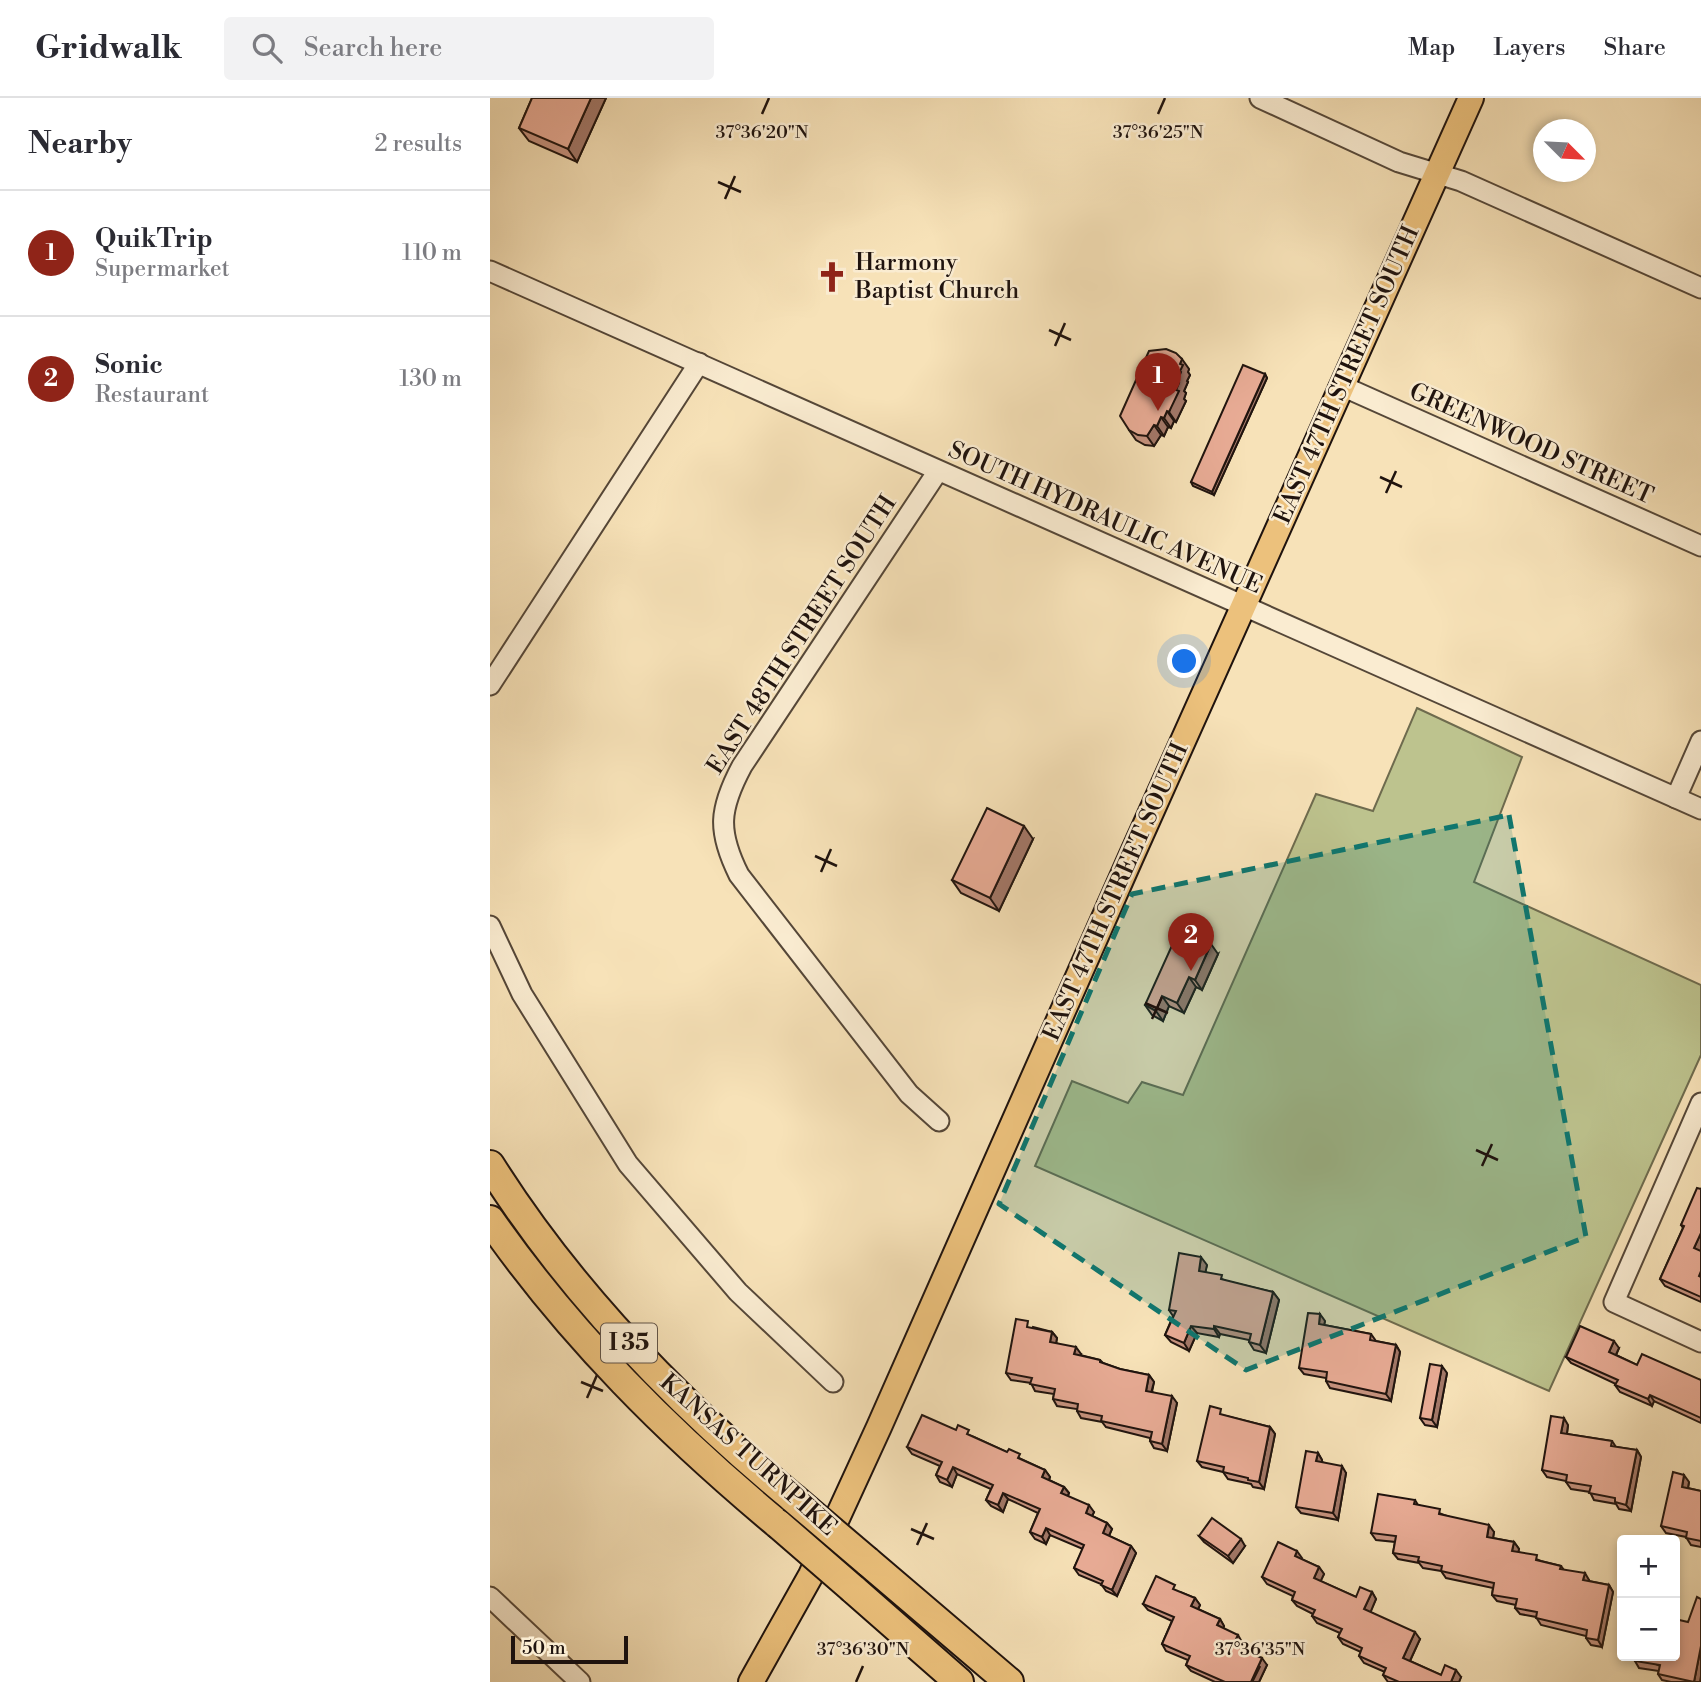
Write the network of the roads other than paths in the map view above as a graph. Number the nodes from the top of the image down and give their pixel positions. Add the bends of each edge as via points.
1 (1260, 98) edge
2 (1471, 98) edge
3 (1437, 174) junction
4 (490, 271) edge
5 (1701, 288) edge
6 (698, 363) junction
7 (1342, 386) junction
8 (939, 471) junction
9 (1701, 546) edge
10 (1243, 606) junction
11 (490, 685) edge
12 (1701, 741) edge
13 (1675, 797) junction
14 (1701, 809) edge
15 (490, 926) edge
16 (1701, 1103) edge
17 (939, 1121) dead end
18 (490, 1165) edge
19 (490, 1220) edge
20 (1701, 1342) edge
21 (833, 1382) dead end
22 (490, 1597) edge
23 (580, 1682) edge
24 (751, 1682) edge
25 (959, 1682) edge
26 (1009, 1682) edge

1 - 3 street via 1399,162
2 - 3 main road, EAST 47TH STREET SOUTH
3 - 5 street
3 - 7 main road, EAST 47TH STREET SOUTH
4 - 6 street, SOUTH HYDRAULIC AVENUE
6 - 8 street, SOUTH HYDRAULIC AVENUE
6 - 11 street
7 - 9 street, GREENWOOD STREET
7 - 10 main road, EAST 47TH STREET SOUTH
8 - 10 street, SOUTH HYDRAULIC AVENUE
8 - 17 street, EAST 48TH STREET SOUTH via 742,766 724,806 723,831 739,875 909,1094
10 - 13 street, SOUTH HYDRAULIC AVENUE
10 - 24 main road, EAST 47TH STREET SOUTH via 879,1427 811,1575
12 - 13 street
13 - 14 street, SOUTH HYDRAULIC AVENUE
15 - 21 street via 522,994 628,1164 738,1292
16 - 20 street via 1614,1302
18 - 26 highway, KANSAS TURNPIKE / I 35, bridge via 581,1289 694,1410
19 - 25 highway, KANSAS TURNPIKE / I 35, bridge via 543,1291 648,1409
22 - 23 street

